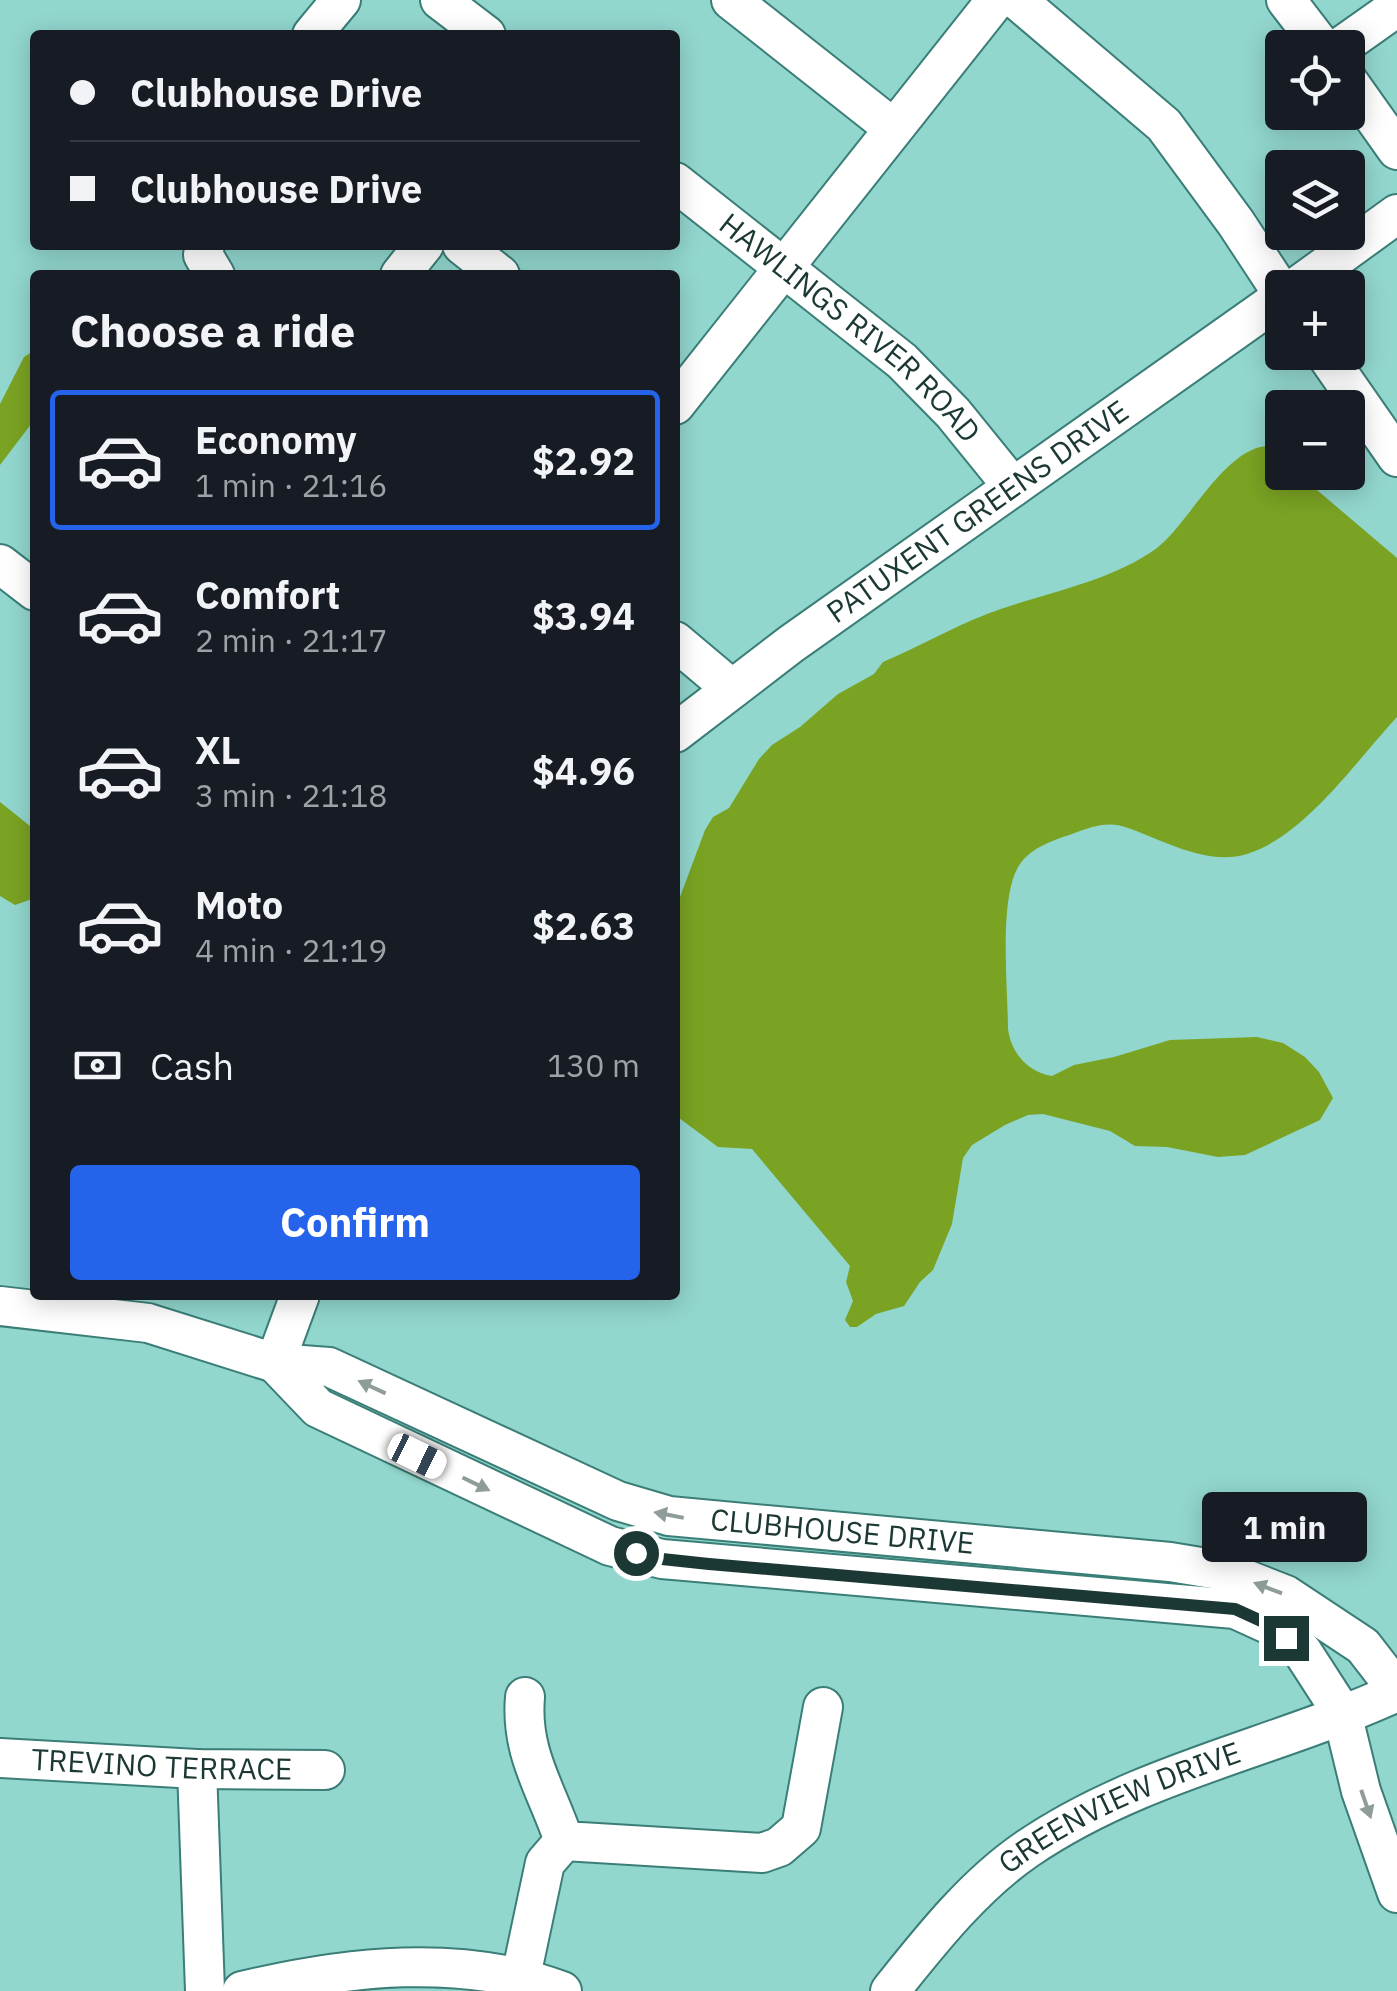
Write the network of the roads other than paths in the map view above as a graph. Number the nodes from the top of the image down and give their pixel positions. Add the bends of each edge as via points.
1 (340, 0) edge
2 (440, 0) edge
3 (731, 0) edge
4 (996, 0) edge
5 (1018, 0) edge
6 (1286, 0) edge
7 (1397, 7) edge
8 (316, 30) edge
9 (479, 30) edge
10 (1309, 30) edge
11 (1364, 30) edge
12 (1365, 105) edge
13 (893, 128) junction
14 (1397, 150) edge
15 (680, 186) edge
16 (1397, 214) edge
17 (420, 250) edge
18 (468, 250) edge
19 (784, 269) junction
20 (404, 270) edge
21 (494, 270) edge
22 (1266, 270) edge
23 (1320, 270) edge
24 (1265, 307) edge
25 (1336, 370) edge
26 (680, 399) edge
27 (1397, 458) edge
28 (1013, 487) junction
29 (0, 564) edge
30 (30, 587) edge
31 (680, 646) edge
32 (732, 690) junction
33 (680, 730) edge
34 (298, 1300) edge
35 (0, 1306) edge
36 (276, 1363) junction
37 (1397, 1691) edge
38 (525, 1697) dead end
39 (823, 1707) dead end
40 (1342, 1714) junction
41 (0, 1758) edge
42 (197, 1769) junction
43 (326, 1770) dead end
44 (554, 1852) junction
45 (1397, 1893) edge
46 (521, 1976) junction
47 (204, 1991) edge
48 (242, 1991) edge
49 (562, 1991) edge
50 (890, 1991) edge

1 - 8 street
2 - 9 street
3 - 13 street
4 - 13 street
5 - 22 street via 1164,125
6 - 10 street
7 - 11 street
12 - 14 street
13 - 19 street
15 - 19 street, HAWLINGS RIVER ROAD
16 - 23 street
17 - 20 street
18 - 21 street
19 - 26 street
19 - 28 street, HAWLINGS RIVER ROAD via 902,361
24 - 28 street, PATUXENT GREENS DRIVE
25 - 27 street
28 - 32 street, PATUXENT GREENS DRIVE
29 - 30 street
31 - 32 street
32 - 33 street, PATUXENT GREENS DRIVE
34 - 36 street
35 - 36 street, CLUBHOUSE DRIVE via 148,1323
37 -> 36 street, CLUBHOUSE DRIVE via 1363,1646 1286,1595 1226,1571 668,1516 618,1502 329,1367
36 -> 40 street, CLUBHOUSE DRIVE via 318,1408 610,1546 662,1559 1235,1609 1270,1625 1302,1651
37 - 40 street, GREENVIEW DRIVE
38 - 44 street via 524,1734
39 - 44 street via 801,1828 779,1847 762,1853
40 -> 45 street, CLUBHOUSE DRIVE
40 - 50 street, GREENVIEW DRIVE via 1110,1801 1026,1850 978,1892
41 - 42 street, TREVINO TERRACE
42 - 43 street, TREVINO TERRACE
42 - 47 street
44 - 46 street
46 - 48 street via 395,1968
46 - 49 street

